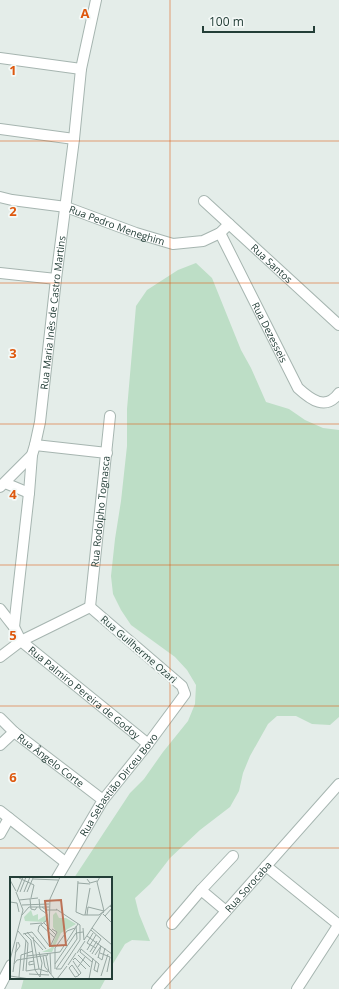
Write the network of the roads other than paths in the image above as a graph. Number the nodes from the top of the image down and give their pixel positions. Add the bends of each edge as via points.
1 (96, 0) edge
2 (0, 58) edge
3 (81, 69) junction
4 (0, 129) edge
5 (74, 139) junction
6 (0, 197) edge
7 (204, 201) dead end
8 (66, 207) junction
9 (229, 224) junction
10 (220, 233) junction
11 (0, 273) edge
12 (56, 279) junction
13 (339, 325) edge
14 (339, 393) edge
15 (110, 416) dead end
16 (36, 445) junction
17 (106, 453) junction
18 (32, 455) junction
19 (3, 485) edge
20 (29, 493) junction
21 (90, 607) junction
22 (0, 609) edge
23 (14, 627) junction
24 (21, 641) junction
25 (0, 657) edge
26 (185, 694) joint
27 (0, 718) edge
28 (14, 732) junction
29 (148, 744) junction
30 (0, 745) edge
31 (339, 784) edge
32 (103, 800) junction
33 (0, 811) edge
34 (9, 818) junction
35 (0, 834) edge
36 (233, 856) dead end
37 (65, 862) junction
38 (266, 866) junction
39 (58, 877) edge
40 (201, 890) junction
41 (226, 911) junction
42 (172, 924) dead end
43 (339, 925) edge
44 (10, 967) edge
45 (0, 986) edge
46 (157, 989) edge
47 (297, 989) edge

1 - 3 street, Rua Maria Inês de Castro Martins
2 - 3 street
3 - 5 street, Rua Maria Inês de Castro Martins
4 - 5 street
5 - 8 street, Rua Maria Inês de Castro Martins
6 - 8 street, Rua Pedro Meneghim
7 - 9 street, Rua Santos
8 - 10 street, Rua Pedro Meneghim via 173,244 203,241
8 - 12 street, Rua Maria Inês de Castro Martins
9 - 10 street, Rua Pedro Meneghim
9 - 13 street, Rua Santos
10 - 14 street, Rua Dezesseis via 298,388 316,402 325,402 335,398
11 - 12 street
12 - 16 street, Rua Maria Inês de Castro Martins
15 - 17 street, Rua Rodolpho Tognasca
16 - 17 street
16 - 18 street, Rua Maria Inês de Castro Martins
17 - 21 street, Rua Rodolpho Tognasca
18 - 19 street
18 - 20 street, Rua Maria Inês de Castro Martins
19 - 20 street
20 - 23 street, Rua Maria Inês de Castro Martins
21 - 24 street
21 - 26 street, Rua Guilherme Ozari via 182,686
22 - 23 street, Rua Palmiro Pereira de Godoy
23 - 24 street, Rua Palmiro Pereira de Godoy
24 - 25 street, Rua Palmiro Pereira de Godoy
24 - 29 street, Rua Palmiro Pereira de Godoy
26 - 29 street, Rua Sebastião Dirceu Bovo
27 - 28 street, Rua Ângelo Corte
28 - 30 street
28 - 32 street, Rua Ângelo Corte
29 - 32 street, Rua Sebastião Dirceu Bovo
31 - 38 street, Rua Sorocaba
32 - 37 street, Rua Sebastião Dirceu Bovo
33 - 34 street
34 - 35 street
34 - 37 street
36 - 40 street
37 - 39 street, Rua Sebastião Dirceu Bovo
38 - 41 street, Rua Sorocaba
38 - 43 street
40 - 41 street
40 - 42 street
41 - 46 street, Rua Sorocaba
43 - 47 street
44 - 45 street

